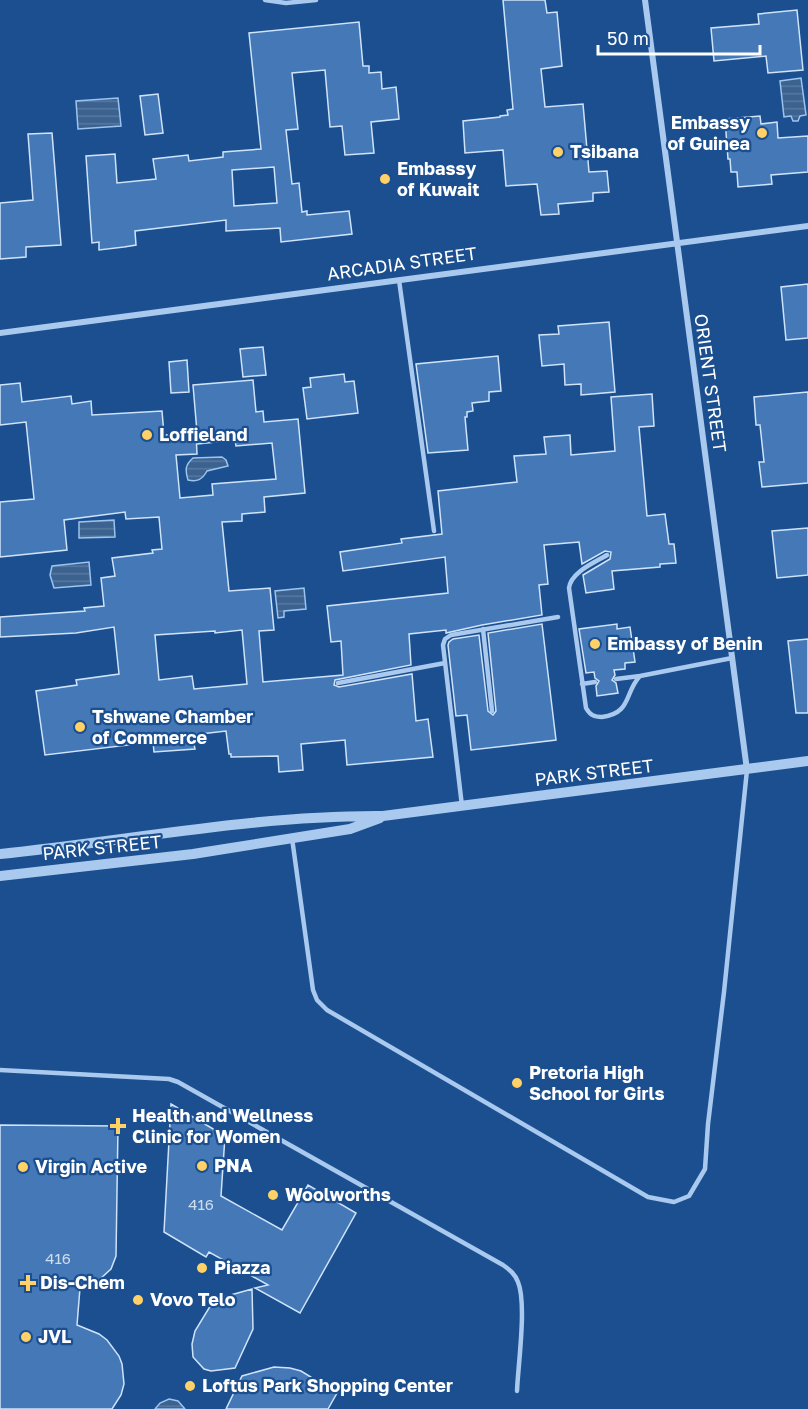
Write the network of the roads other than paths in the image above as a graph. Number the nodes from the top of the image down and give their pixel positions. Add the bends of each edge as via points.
1 (265, 0) edge
2 (316, 0) edge
3 (645, 0) edge
4 (808, 226) edge
5 (676, 243) junction
6 (399, 280) junction
7 (0, 333) edge
8 (434, 531) dead end
9 (607, 555) dead end
10 (558, 617) dead end
11 (483, 629) junction
12 (732, 658) junction
13 (445, 663) junction
14 (640, 676) junction
15 (616, 679) dead end
16 (595, 682) dead end
17 (338, 683) dead end
18 (582, 684) junction
19 (492, 711) dead end
20 (808, 761) edge
21 (747, 770) junction
22 (462, 806) junction
23 (383, 816) junction
24 (292, 838) junction
25 (0, 847) edge
26 (18, 852) junction
27 (0, 854) edge
28 (0, 876) edge
29 (0, 1070) edge
30 (517, 1391) dead end

1 - 2 lane
3 - 5 street, ORIENT STREET
4 - 5 street, ARCADIA STREET
5 - 6 street, ARCADIA STREET
5 - 12 street, ORIENT STREET
6 - 7 street, ARCADIA STREET
6 - 8 lane
9 - 18 lane via 570,580
10 - 11 lane
11 - 13 lane via 445,639
11 - 19 lane
12 - 14 lane
12 - 21 street, ORIENT STREET
13 - 17 lane
13 - 22 lane
14 - 15 lane
14 - 18 lane via 624,708 611,716 589,714
16 - 18 lane
20 - 21 street, PARK STREET
21 - 22 street, PARK STREET
21 - 24 lane via 705,1169 689,1196 674,1202 648,1197 327,1010 313,990
22 - 23 street, PARK STREET
23 - 24 street, PARK STREET via 350,829
23 - 26 street, PARK STREET via 275,820
24 - 28 street, PARK STREET via 193,854
25 - 26 street
26 - 27 street, PARK STREET
29 - 30 lane via 178,1082 503,1265 513,1272 519,1284

